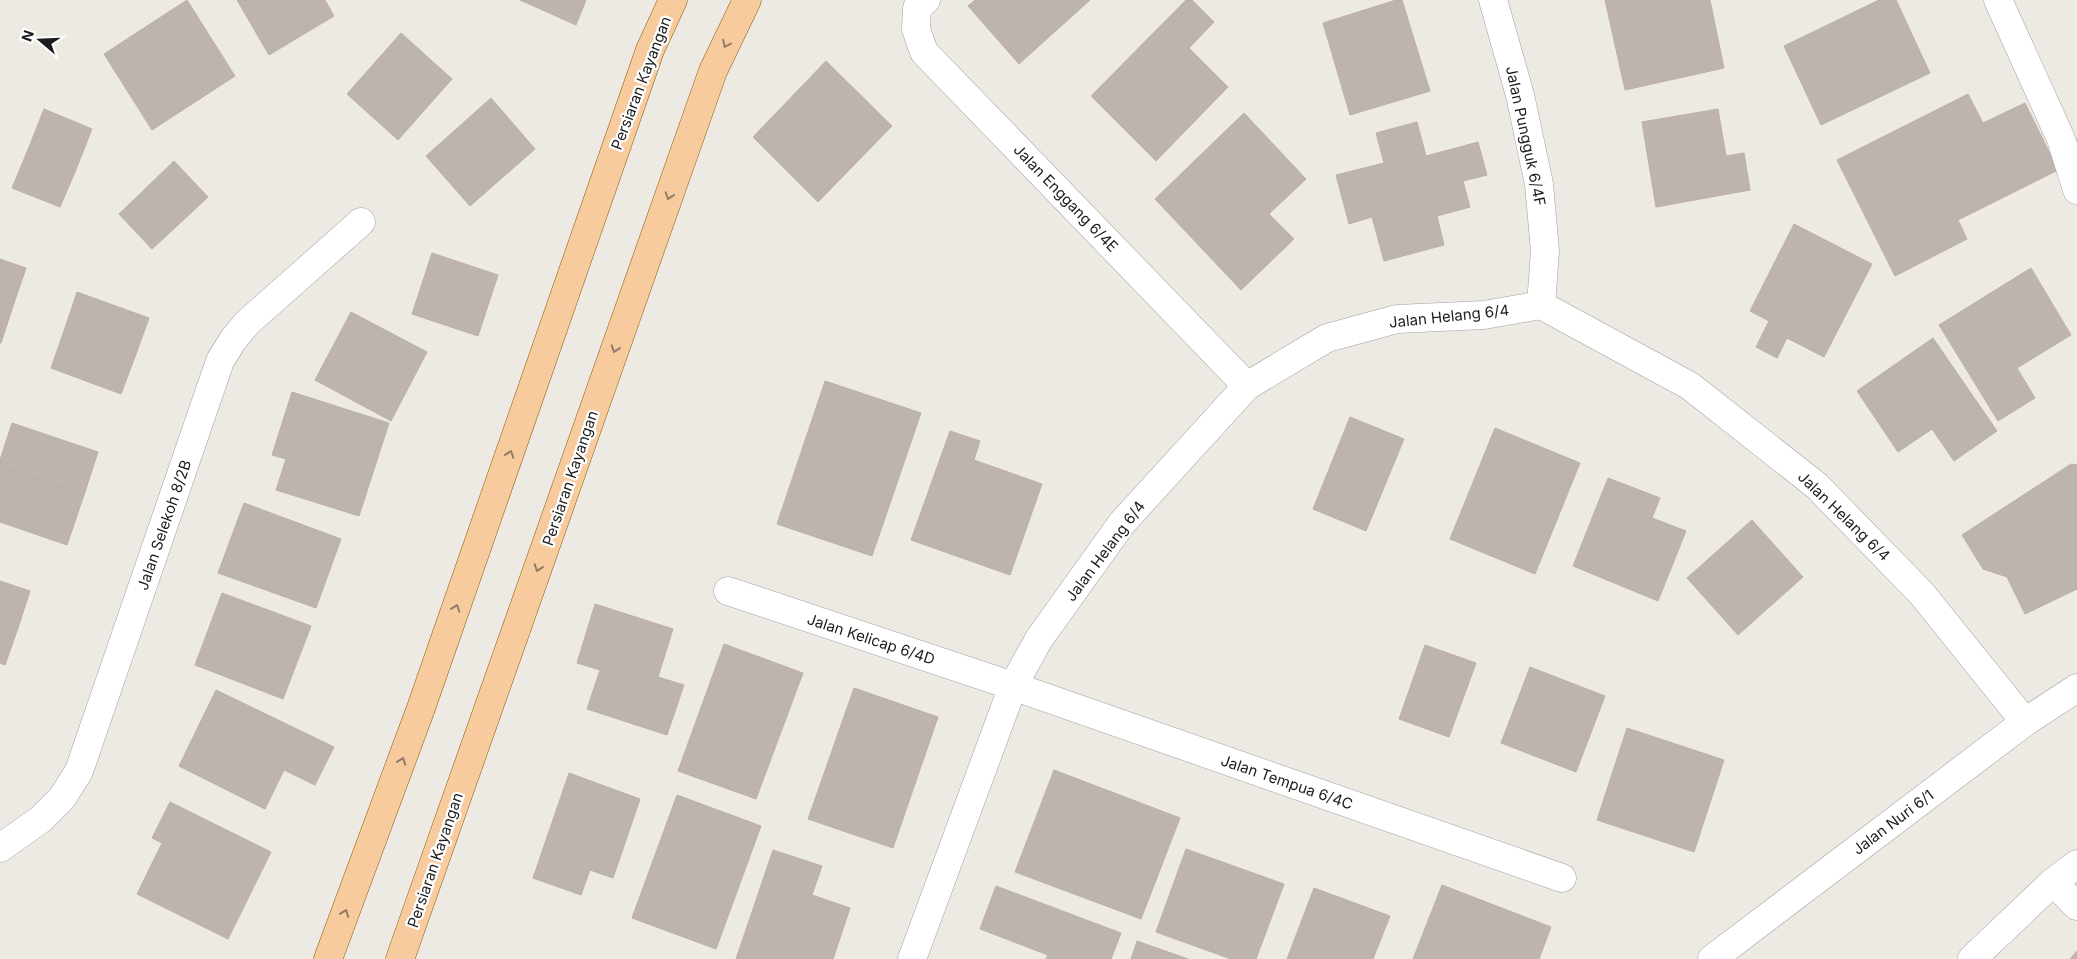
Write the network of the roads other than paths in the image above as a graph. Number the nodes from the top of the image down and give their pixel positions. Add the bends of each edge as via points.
1 (673, 0) edge
2 (747, 0) edge
3 (926, 0) edge
4 (1493, 0) edge
5 (1998, 0) edge
6 (2077, 190) edge
7 (361, 222) dead end
8 (1541, 305) junction
9 (1247, 386) junction
10 (728, 591) dead end
11 (1013, 686) junction
12 (2077, 688) edge
13 (2025, 722) junction
14 (0, 848) edge
15 (2077, 864) edge
16 (1562, 878) dead end
17 (2053, 882) junction
18 (2077, 906) edge
19 (328, 959) edge
20 (400, 959) edge
21 (912, 959) edge
22 (1712, 959) edge
23 (1972, 959) edge

19 -> 1 main road, Persiaran Kayangan via 422,708 650,50
2 -> 20 main road, Persiaran Kayangan via 712,71
3 - 9 street, Jalan Enggang 6/4E via 917,8 916,29 924,52
4 - 8 street, Jalan Pungguk 6/4F via 1520,95 1538,184 1545,251
5 - 6 street via 2060,139
7 - 14 street, Jalan Selekoh 8/2B via 247,323 220,361 79,771 62,798 41,819
8 - 9 street, Jalan Helang 6/4 via 1484,315 1397,320 1327,338
8 - 13 street, Jalan Helang 6/4 via 1690,386 1816,486 1922,594
9 - 11 street, Jalan Helang 6/4 via 1122,523 1039,640
10 - 11 street, Jalan Kelicap 6/4D
11 - 16 street, Jalan Tempua 6/4C
11 - 21 street, Jalan Helang 6/4
12 - 13 street, Jalan Nuri 6/1
13 - 22 street, Jalan Nuri 6/1
15 - 17 street
17 - 18 street
17 - 23 street

